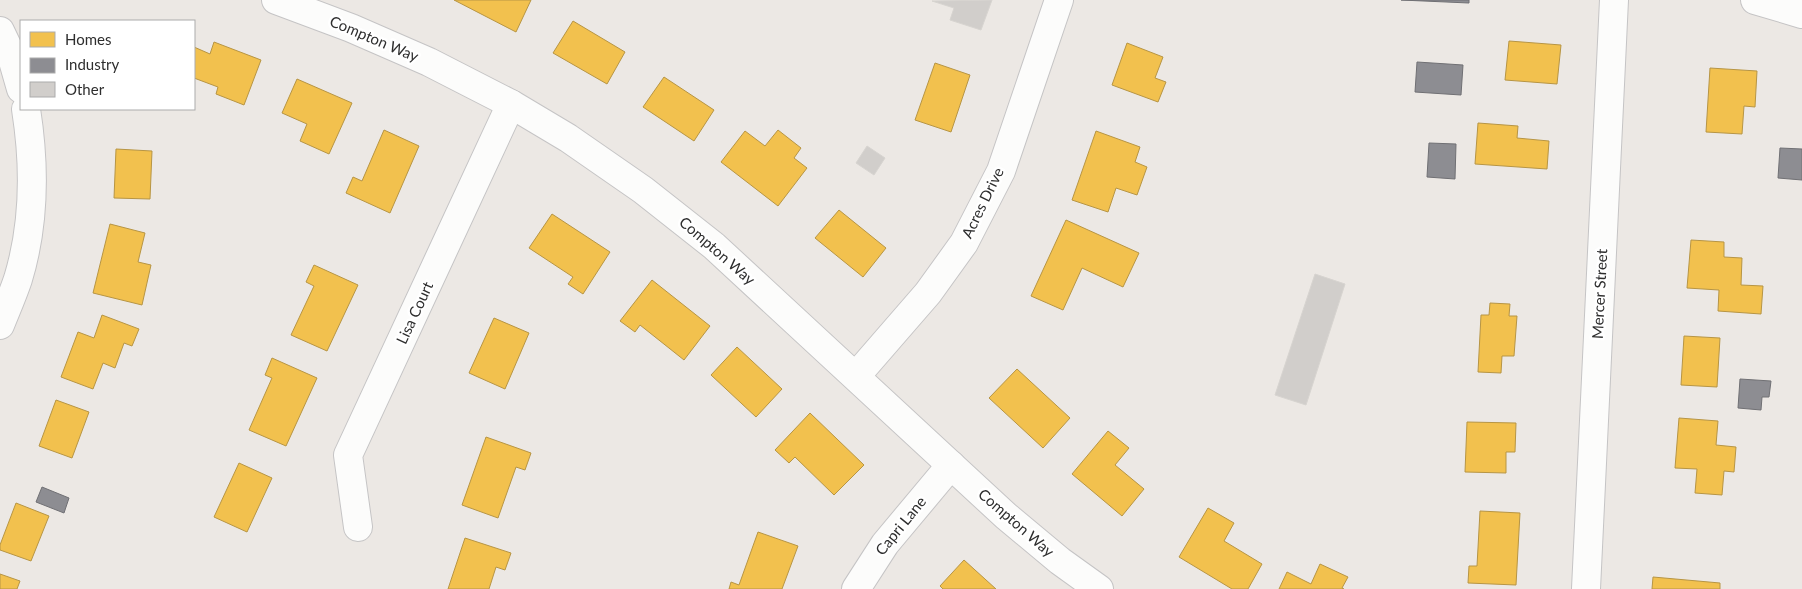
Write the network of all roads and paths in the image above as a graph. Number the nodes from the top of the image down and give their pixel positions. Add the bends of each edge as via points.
1 (276, 0) edge
2 (1059, 0) edge
3 (1614, 0) edge
4 (1755, 0) edge
5 (1802, 14) edge
6 (0, 30) edge
7 (20, 86) edge
8 (511, 104) junction
9 (26, 110) edge
10 (0, 325) edge
11 (856, 376) junction
12 (951, 465) junction
13 (358, 526) dead end
14 (856, 589) edge
15 (1099, 589) edge
16 (1586, 589) edge

1 - 8 street, Compton Way via 429,62
2 - 11 street, Acres Drive via 1001,171 964,243 928,293
3 - 16 street, Mercer Street
4 - 5 street
6 - 7 street
8 - 11 street, Compton Way via 568,138 664,206 714,246
8 - 13 street, Lisa Court via 348,455
9 - 10 street via 33,190 29,232 18,279
11 - 12 street, Compton Way
12 - 14 street, Capri Lane via 885,544
12 - 15 street, Compton Way via 1006,516

